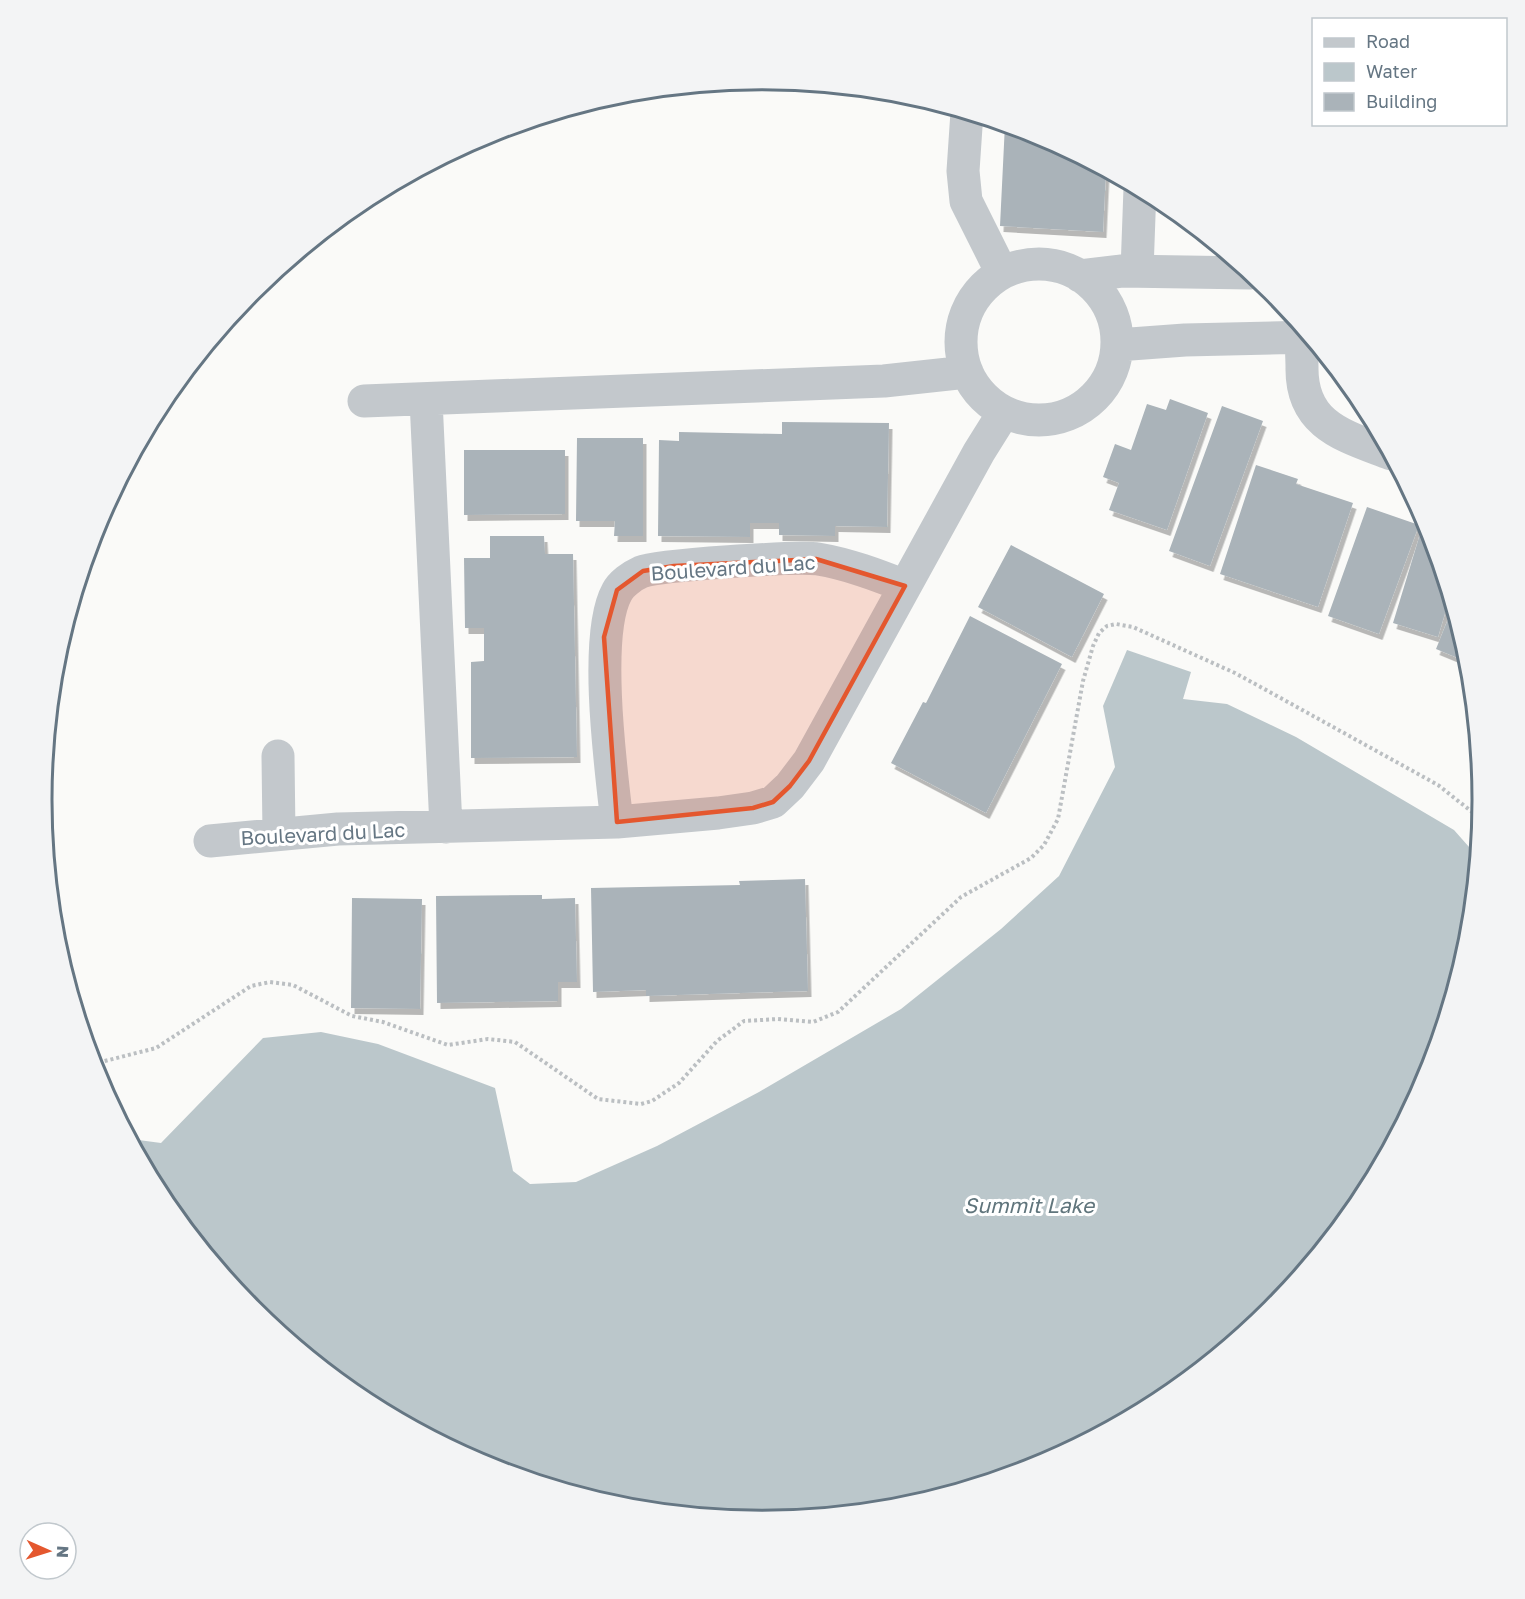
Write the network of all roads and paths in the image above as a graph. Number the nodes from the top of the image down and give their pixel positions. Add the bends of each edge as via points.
1 (966, 120) edge
2 (1140, 198) edge
3 (1137, 271) junction
4 (1002, 273) junction
5 (1238, 273) edge
6 (1080, 276) junction
7 (1300, 335) edge
8 (1305, 342) edge
9 (1117, 345) junction
10 (967, 372) junction
11 (426, 400) junction
12 (364, 401) dead end
13 (1004, 412) junction
14 (1379, 449) edge
15 (905, 586) junction
16 (278, 756) dead end
17 (1472, 812) edge
18 (617, 822) junction
19 (446, 827) junction
20 (279, 834) junction
21 (210, 841) dead end
22 (103, 1061) edge

1 - 4 street via 963,171 966,201
2 - 3 street
3 - 5 street
3 - 6 street
4 - 6 street via 1026,265 1059,266
4 - 10 street via 978,294 966,315 961,339
6 - 9 street via 1104,299 1113,318
7 - 9 street
8 - 14 street via 1302,377 1308,404 1318,419 1340,434
9 - 13 street via 1115,361 1103,388 1074,413 1049,420 1027,420
10 - 11 street via 884,381
10 - 13 street via 980,392
11 - 12 street
11 - 19 street
13 - 15 street, Boulevard du Lac
15 - 18 street, Boulevard du Lac via 809,761 773,802 718,813
15 - 18 street, Boulevard du Lac via 816,559 674,566 643,571 629,580 617,590 604,637
16 - 20 street
17 - 22 path via 1438,785 1235,673 1133,627 1116,624 1099,633 1086,664 1058,819 1044,845 1030,858 961,897 838,1012 813,1022 778,1018 744,1021 717,1041 679,1083 652,1101 627,1104 598,1100 515,1042 488,1039 448,1045 383,1022 352,1016 293,985 270,982 251,986 156,1048
18 - 19 street, Boulevard du Lac
19 - 20 street, Boulevard du Lac
20 - 21 street, Boulevard du Lac

